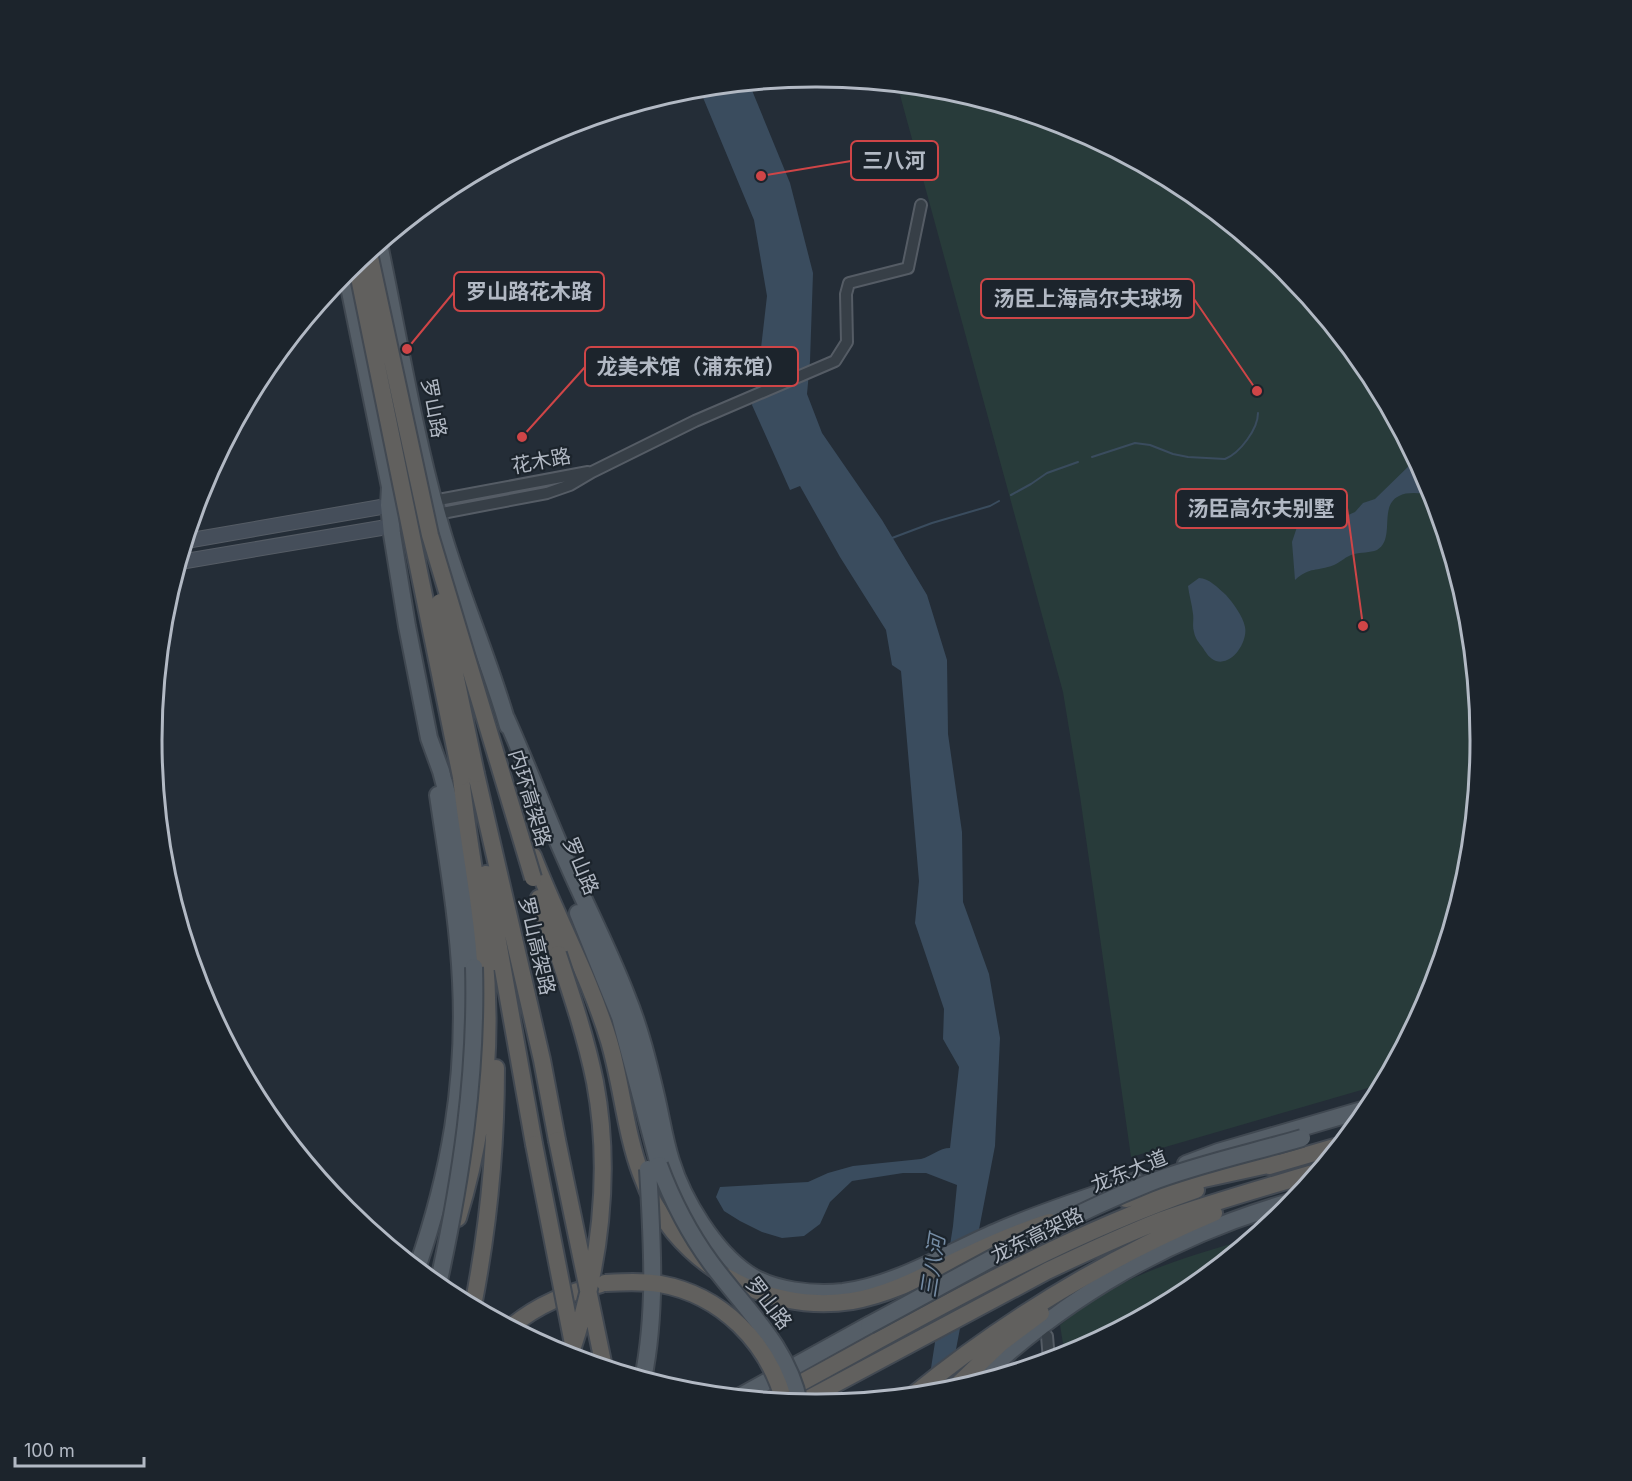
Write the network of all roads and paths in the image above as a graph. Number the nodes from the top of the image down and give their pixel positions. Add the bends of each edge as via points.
1 (921, 206) dead end
2 (381, 253) edge
3 (371, 262) edge
4 (358, 274) edge
5 (348, 284) edge
6 (389, 505) junction
7 (435, 507) junction
8 (397, 524) junction
9 (430, 535) junction
10 (194, 540) edge
11 (450, 560) junction
12 (188, 561) edge
13 (506, 718) junction
14 (429, 738) junction
15 (500, 770) junction
16 (469, 776) junction
17 (495, 927) junction
18 (635, 1072) junction
19 (1353, 1113) edge
20 (1343, 1126) edge
21 (1324, 1150) edge
22 (1277, 1163) junction
23 (1302, 1176) edge
24 (1297, 1182) edge
25 (1273, 1207) edge
26 (420, 1260) edge
27 (439, 1274) edge
28 (440, 1275) edge
29 (893, 1284) junction
30 (475, 1297) edge
31 (517, 1321) edge
32 (1047, 1336) dead end
33 (999, 1344) junction
34 (573, 1347) edge
35 (574, 1347) edge
36 (1048, 1351) edge
37 (602, 1358) edge
38 (644, 1371) edge
39 (982, 1373) edge
40 (966, 1376) edge
41 (934, 1382) edge
42 (751, 1390) edge
43 (781, 1393) edge
44 (782, 1393) edge
45 (796, 1394) edge
46 (816, 1394) edge

1 - 7 street, 花木路 via 908,268 849,283 847,342 835,361 740,401 570,485 547,493
2 - 7 main road, 罗山路
3 - 9 highway, 内环高架路, bridge
4 - 16 highway, bridge
5 - 6 main road via 390,488
6 - 7 main road, 花木路
6 - 8 main road
6 - 10 main road, 花木路
7 - 8 main road, 花木路
7 - 11 main road, 罗山路
8 - 11 main road
8 - 12 main road, 花木路
8 - 14 main road via 407,626
9 - 15 highway, 内环高架路, bridge
9 - 16 highway, 罗山高架路, bridge
11 - 13 main road, 罗山路
13 - 18 main road, 罗山路 via 540,822 612,993
13 - 29 main road via 621,982 647,1055 672,1164 703,1225 746,1273 774,1285 805,1292 843,1292
14 - 26 main road via 456,917 462,1036 450,1153
14 - 27 main road, bridge via 454,820 465,886 475,1018 471,1090
15 - 29 highway, bridge via 598,1011 616,1068 635,1156 647,1190 665,1222 699,1259 737,1283 792,1300 837,1302 865,1298
15 - 34 highway, 内环高架路, bridge via 582,1029 599,1110 599,1233 586,1304
16 - 17 highway, 罗山高架路
16 - 28 highway via 466,824 485,950 488,1045 474,1154
16 - 37 highway, 罗山高架路, bridge via 542,1060
17 - 30 highway via 496,1081 490,1179
17 - 35 highway, 罗山高架路, bridge
18 - 38 main road, bridge via 651,1229 651,1312
18 - 45 main road, 罗山路, bridge via 659,1165 676,1205 710,1262 776,1346
19 - 29 main road via 1218,1152 997,1231
20 - 42 main road, 龙东大道, bridge via 1193,1168 1124,1194 1031,1239
21 - 22 highway, 龙东高架路
22 - 29 highway via 1065,1217
22 - 44 highway, 龙东高架路 via 1116,1221 1003,1274
23 - 46 highway, 龙东高架路 via 1199,1207 1087,1252
24 - 33 highway via 1214,1213 1114,1259
25 - 33 main road via 1219,1225 1149,1256 1044,1323
31 - 43 highway, bridge via 573,1291 605,1283 635,1282 689,1292 732,1317 762,1350
32 - 36 street
33 - 39 main road
33 - 40 highway
33 - 41 highway

